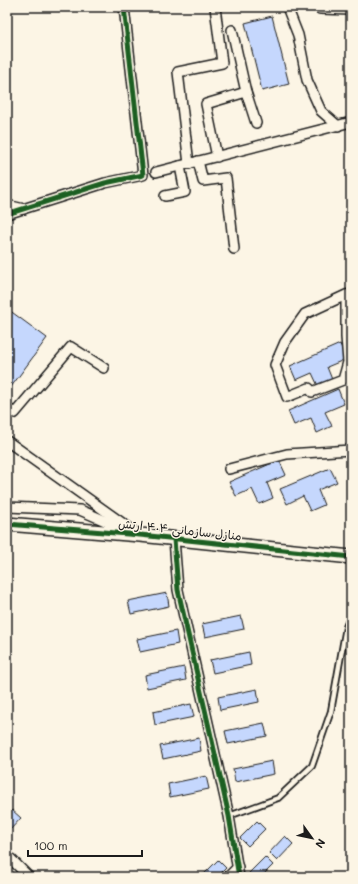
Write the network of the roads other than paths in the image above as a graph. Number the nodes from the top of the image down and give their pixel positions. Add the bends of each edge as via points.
1 (124, 7) edge
2 (215, 7) edge
3 (286, 7) edge
4 (320, 7) edge
5 (351, 10) edge
6 (232, 30) dead end
7 (246, 92) junction
8 (351, 122) edge
9 (256, 123) dead end
10 (338, 126) junction
11 (217, 157) junction
12 (189, 164) junction
13 (156, 172) dead end
14 (165, 196) dead end
15 (7, 205) edge
16 (24, 209) junction
17 (7, 214) edge
18 (234, 249) dead end
19 (348, 294) edge
20 (104, 368) dead end
21 (7, 408) edge
22 (7, 441) edge
23 (351, 450) edge
24 (229, 469) dead end
25 (7, 507) edge
26 (7, 524) edge
27 (140, 535) junction
28 (174, 539) junction
29 (351, 557) edge
30 (351, 615) edge
31 (229, 816) junction
32 (7, 855) edge
33 (238, 867) junction
34 (29, 877) edge
35 (228, 877) edge
36 (239, 877) edge

1 - 16 street via 143,175 105,183
2 - 12 street via 222,63 178,72
3 - 10 street via 298,35 307,80 321,111
4 - 5 street
6 - 7 street
7 - 9 street
7 - 11 street via 206,104
8 - 10 street
10 - 11 street
11 - 12 street
12 - 13 street
12 - 14 street via 185,192
12 - 18 street via 203,181 226,178
15 - 16 street
16 - 17 street
19 - 19 street via 305,314 285,342 275,365 287,397 309,388 312,392 343,380 348,362
20 - 21 street via 71,348 15,414
22 - 27 street
23 - 24 street via 287,454
25 - 27 street via 80,510
26 - 27 street, منازل سازمانی ۴۰۴ ارتش
27 - 28 street, منازل سازمانی ۴۰۴ ارتش
28 - 29 street, منازل سازمانی ۴۰۴ ارتش
28 - 31 street via 178,590
30 - 31 lane via 346,627 331,711 312,766 278,798
31 - 33 street
32 - 34 street
33 - 35 street
33 - 36 street

